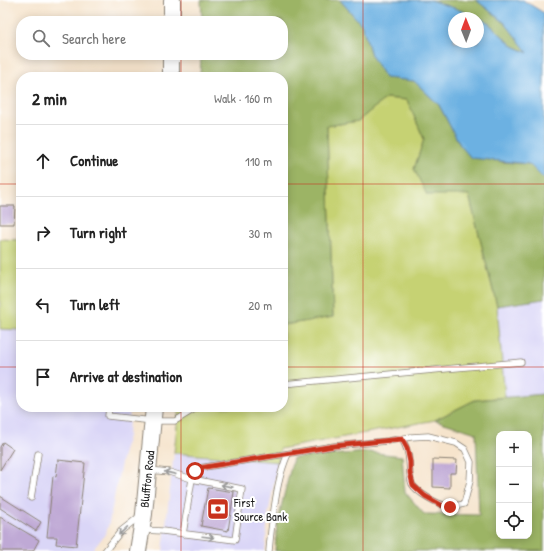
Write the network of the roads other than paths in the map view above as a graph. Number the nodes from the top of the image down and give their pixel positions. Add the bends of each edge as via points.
1 (172, 0) edge
2 (172, 16) edge
3 (171, 60) edge
4 (171, 72) edge
5 (521, 362) dead end
6 (288, 384) edge
7 (108, 412) edge
8 (190, 412) edge
9 (153, 414) edge
10 (402, 439) junction
11 (38, 454) dead end
12 (288, 454) junction
13 (148, 470) junction
14 (192, 479) junction
15 (31, 498) dead end
16 (144, 514) junction
17 (141, 530) junction
18 (182, 534) junction
19 (105, 551) edge
20 (138, 551) edge
21 (269, 551) edge

1 - 2 main road
3 - 4 main road
5 - 6 lane
7 - 9 lane via 108,416
8 - 9 lane via 175,421
9 - 13 main road, Bluffton Road
10 - 10 lane via 407,448 413,485 441,505 450,507 464,504 470,481 471,462 465,448 456,442 428,436
10 - 12 lane
11 - 15 lane
12 - 14 lane via 199,468
12 - 21 lane via 278,486
14 -> 13 lane via 169,472
13 - 16 main road, Bluffton Road
14 - 18 lane
18 -> 14 lane via 235,540 242,489
16 - 17 main road, Bluffton Road
16 -> 19 lane via 121,532
17 - 18 lane
17 - 20 main road, Bluffton Road

